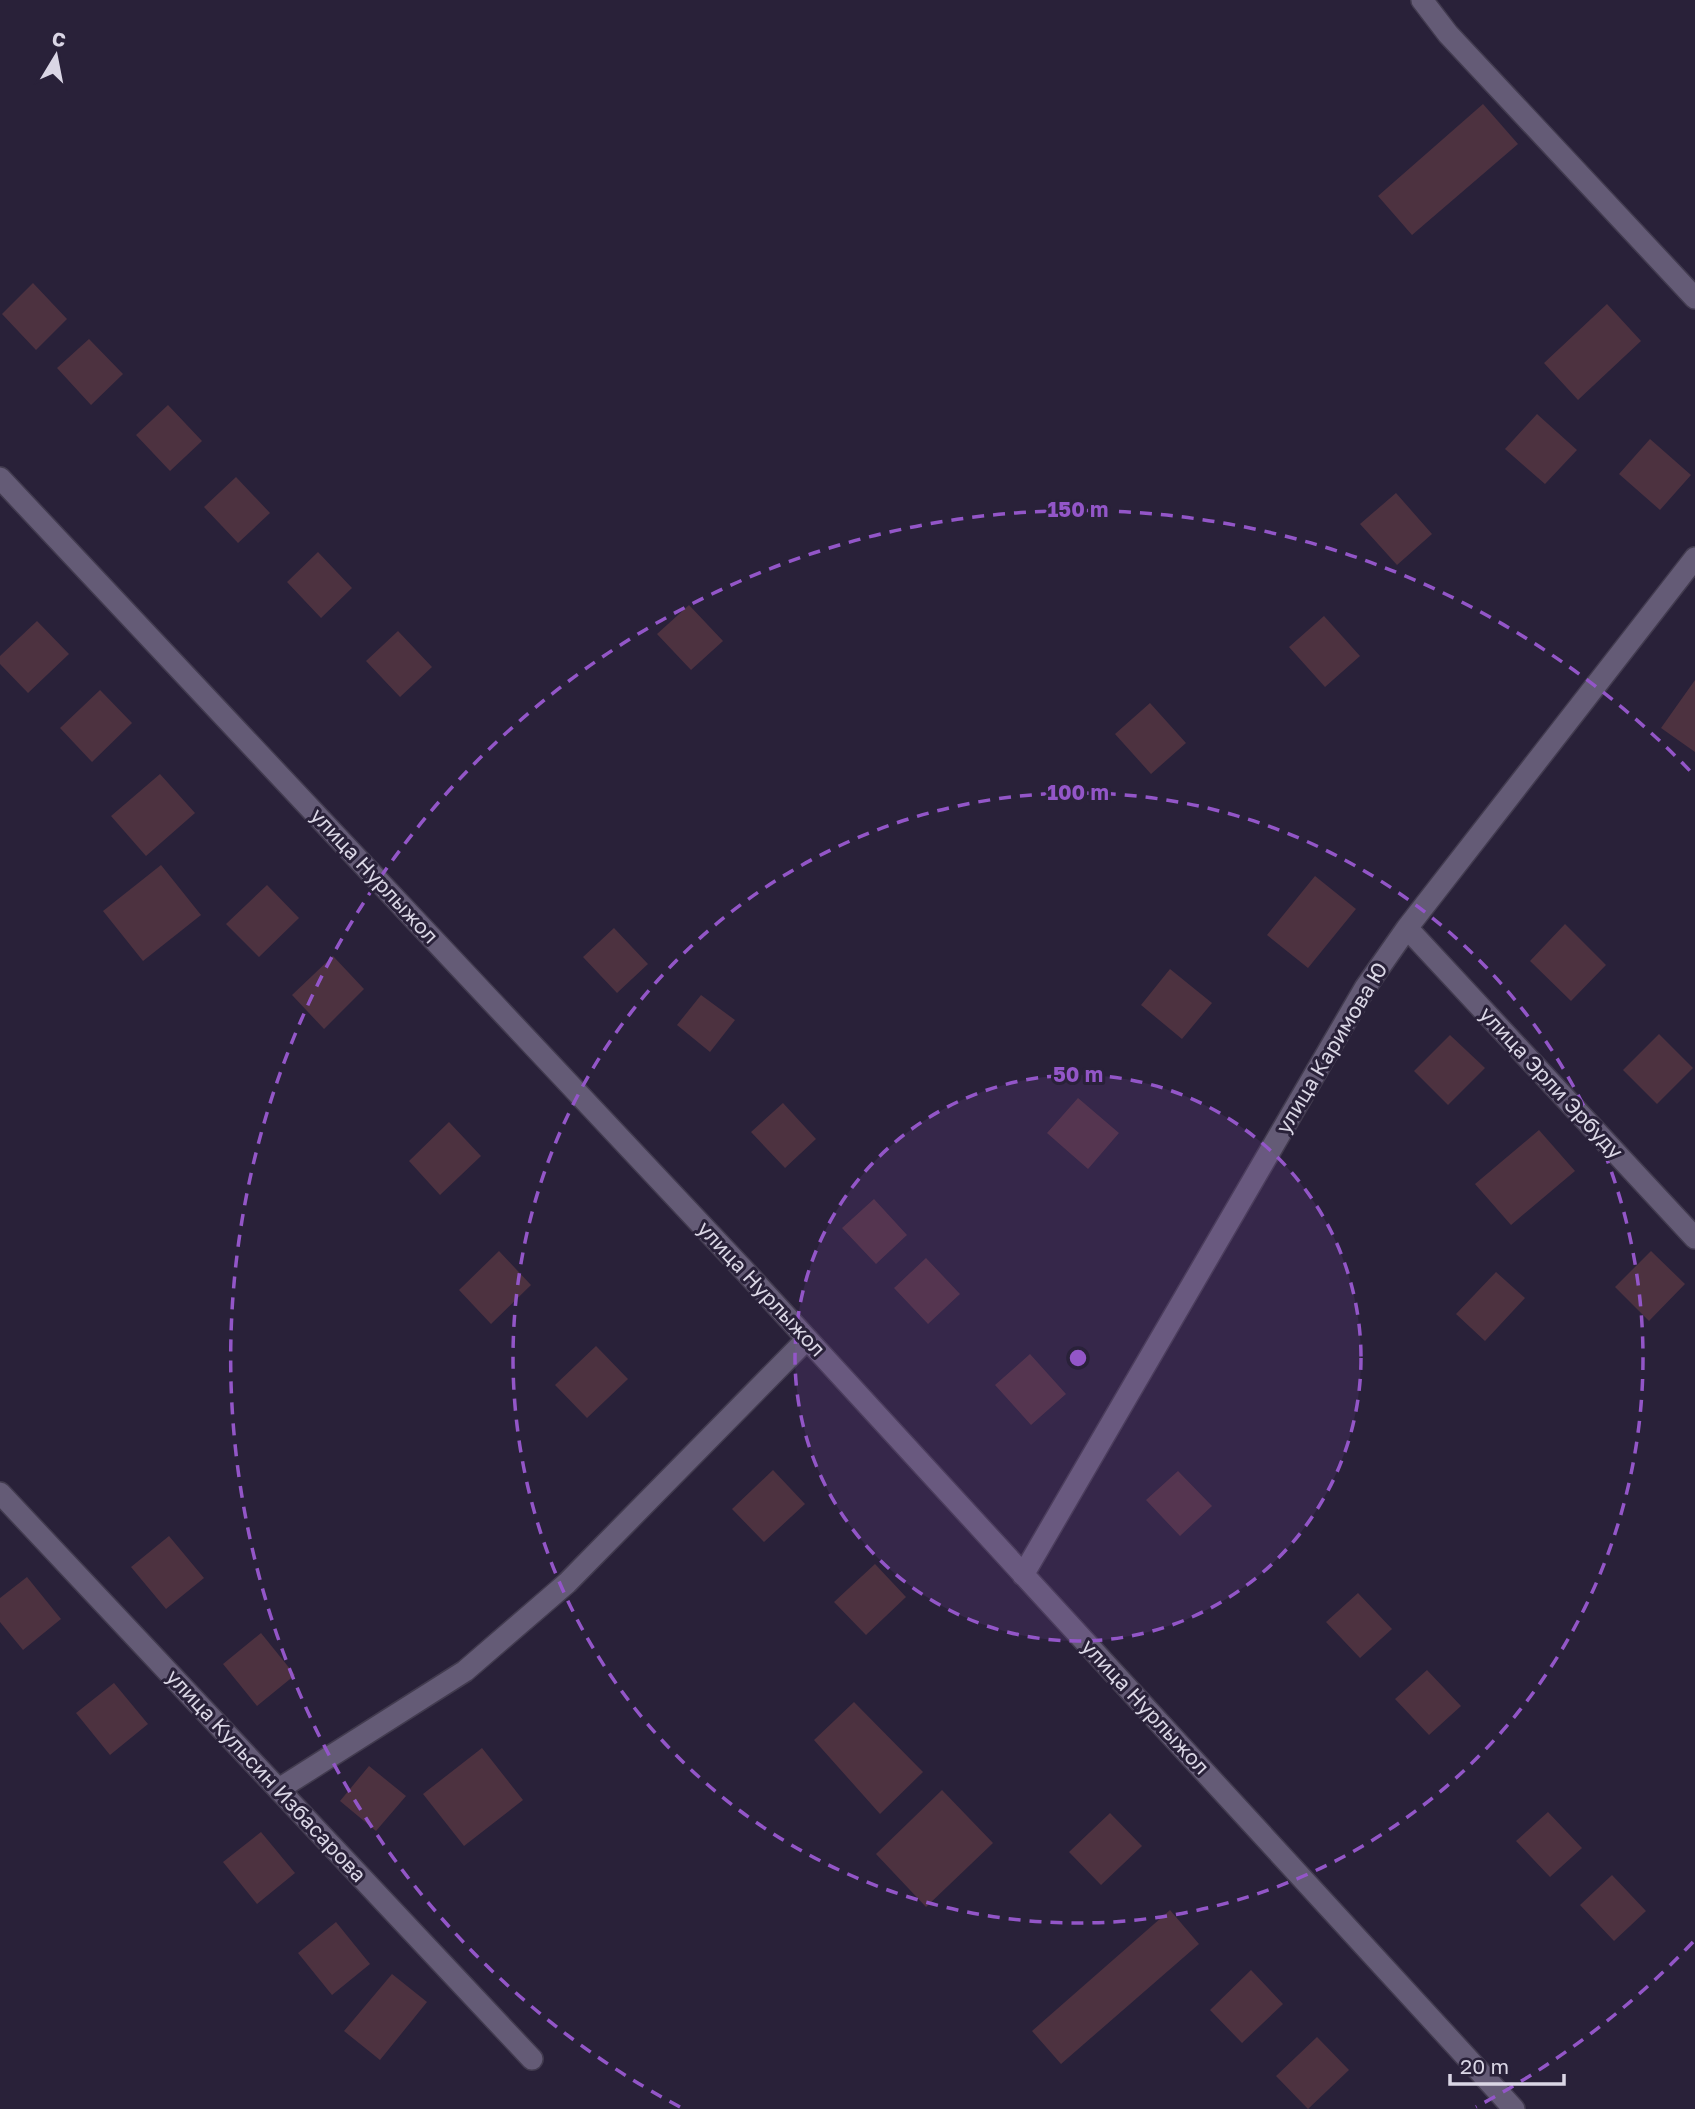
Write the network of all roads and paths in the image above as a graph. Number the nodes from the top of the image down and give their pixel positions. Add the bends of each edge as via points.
1 (1422, 0) edge
2 (1695, 298) edge
3 (0, 478) edge
4 (1695, 558) edge
5 (1407, 928) junction
6 (1695, 1238) edge
7 (807, 1339) junction
8 (0, 1493) edge
9 (1023, 1575) junction
10 (279, 1789) junction
11 (532, 2059) dead end
12 (1514, 2109) edge

1 - 2 street via 1448,34
3 - 7 street, улица Нурлыжол
4 - 5 street, улица Каримова Ю
5 - 6 street, улица Эрли Эрбуду
5 - 9 street, улица Каримова Ю via 1365,988
7 - 9 street, улица Нурлыжол
7 - 10 street via 567,1583 465,1671
8 - 10 street, улица Кульсин Избасарова
9 - 12 street, улица Нурлыжол
10 - 11 street, улица Кульсин Избасарова

